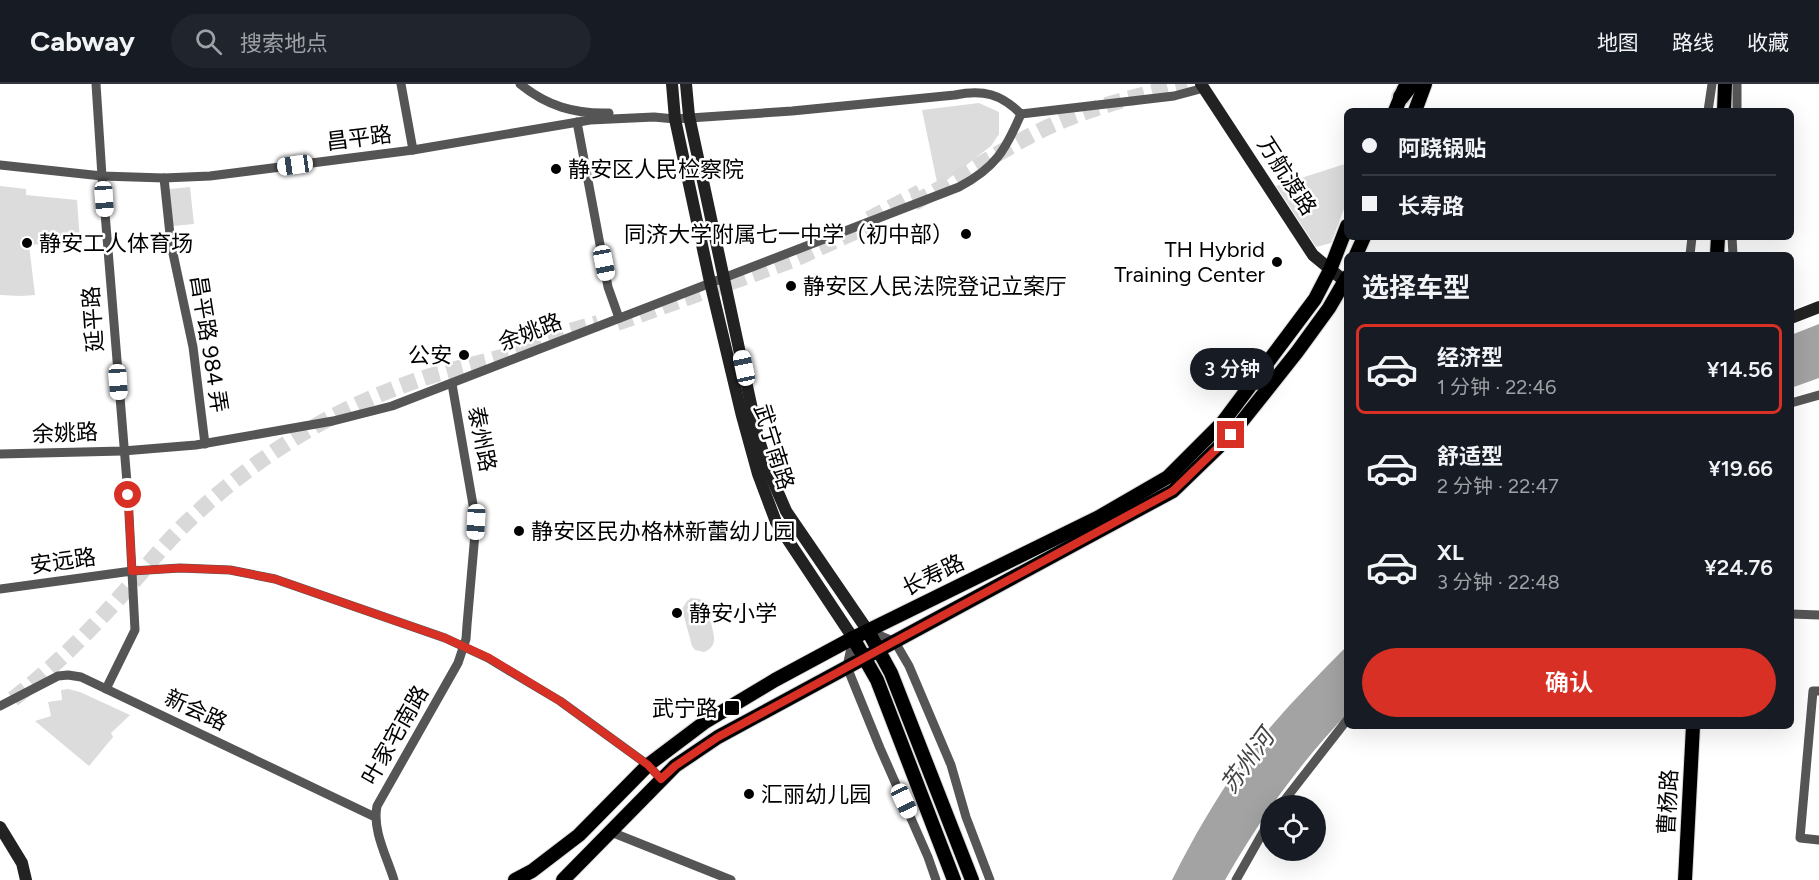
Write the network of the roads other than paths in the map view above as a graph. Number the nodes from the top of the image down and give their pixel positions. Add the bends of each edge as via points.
1 (96, 84) edge
2 (401, 84) edge
3 (520, 84) edge
4 (672, 84) edge
5 (686, 84) edge
6 (1425, 84) edge
7 (1714, 84) edge
8 (1725, 84) edge
9 (1737, 84) edge
10 (1202, 86) edge
11 (1416, 108) edge
12 (1709, 108) edge
13 (1715, 108) edge
14 (1724, 108) edge
15 (1737, 108) edge
16 (1021, 114) junction
17 (689, 116) junction
18 (675, 117) junction
19 (577, 122) junction
20 (413, 150) junction
21 (0, 165) edge
22 (102, 176) junction
23 (164, 178) junction
24 (1344, 234) edge
25 (1330, 270) junction
26 (725, 276) junction
27 (1344, 279) edge
28 (710, 282) junction
29 (1344, 283) edge
30 (1819, 307) edge
31 (1794, 317) edge
32 (619, 318) junction
33 (452, 384) junction
34 (1819, 395) edge
35 (1794, 402) edge
36 (205, 444) junction
37 (123, 451) junction
38 (0, 454) edge
39 (132, 571) junction
40 (0, 589) edge
41 (1794, 614) edge
42 (1819, 615) edge
43 (868, 631) junction
44 (853, 638) junction
45 (895, 642) junction
46 (464, 646) junction
47 (879, 650) junction
48 (865, 657) junction
49 (847, 667) junction
50 (106, 688) junction
51 (1819, 692) edge
52 (0, 705) edge
53 (1344, 723) edge
54 (1684, 729) edge
55 (1693, 729) edge
56 (655, 772) junction
57 (1288, 795) edge
58 (375, 817) junction
59 (0, 827) edge
60 (611, 832) junction
61 (1260, 838) edge
62 (1819, 840) edge
63 (26, 880) edge
64 (394, 880) edge
65 (515, 880) edge
66 (563, 880) edge
67 (731, 880) edge
68 (936, 880) edge
69 (954, 880) edge
70 (972, 880) edge
71 (990, 880) edge
72 (1236, 880) edge
73 (1676, 880) edge
74 (1685, 880) edge

1 - 22 street, 延平路
2 - 20 street
3 - 18 street via 546,102 570,111 655,112
4 - 18 main road, 武宁南路
5 - 17 main road, 武宁南路
6 - 11 main road
7 - 12 street
7 - 13 main road
8 - 14 main road
9 - 15 street
10 - 16 street via 1174,96
10 - 25 main road, 万航渡路 via 1313,255
16 - 17 street via 993,95 973,91 792,111
16 - 26 street, 余姚路 via 1006,146 979,177
17 - 18 street
17 - 26 main road, 武宁南路
18 - 19 street, 昌平路
18 - 28 main road, 武宁南路
19 - 20 street, 昌平路
19 - 32 street via 609,287
20 - 23 street, 昌平路 via 248,172
21 - 22 street, 昌平路
22 - 23 street, 昌平路
22 - 37 street, 延平路
23 - 36 street, 昌平路 984 弄 via 171,244 193,347
24 - 25 main road, 长寿路
25 - 27 main road, 万航渡路
25 - 43 main road, 长寿路 via 1315,299 1224,422 1168,477 1099,517
26 - 28 street, 余姚路
26 - 43 main road, 武宁南路 via 758,437 770,474 786,511
28 - 32 street, 余姚路
28 - 44 main road, 武宁南路 via 742,416 776,522
29 - 45 main road, 长寿路 via 1297,352 1231,435 1173,491
30 - 31 main road
32 - 33 street, 余姚路
33 - 36 street, 余姚路 via 369,412
33 - 46 street, 泰州路 via 476,522
34 - 35 street
36 - 37 street, 余姚路
37 - 38 street, 余姚路
37 - 39 street, 延平路
39 - 40 street, 安远路
39 - 46 street, 安远路 via 230,570 275,579
39 - 50 street, 延平路 via 135,630
41 - 42 street
43 - 44 main road, 长寿路
43 - 45 street
43 - 47 main road
44 - 48 main road, 武宁南路
44 - 49 street
44 - 56 main road, 长寿路 via 705,722
45 - 47 main road, 长寿路
45 - 71 street via 934,722
46 - 56 street, 安远路 via 560,701
46 - 58 street, 叶家宅南路 via 447,684 381,797
47 - 48 main road, 长寿路
47 - 70 main road
48 - 49 main road, 长寿路
48 - 69 main road
49 - 56 main road, 长寿路 via 718,737 675,766
49 - 68 street
50 - 52 street, 新会路 via 81,677 58,676
50 - 58 street, 新会路
51 - 62 street via 1813,691 1800,838
53 - 57 street
54 - 73 main road, 曹杨路
55 - 74 main road, 曹杨路
56 - 60 main road, 长寿路
56 - 65 main road, 长寿路 via 579,835
58 - 64 street, 叶家宅南路
59 - 63 main road via 22,863
60 - 66 main road, 长寿路
60 - 67 street
61 - 72 street

